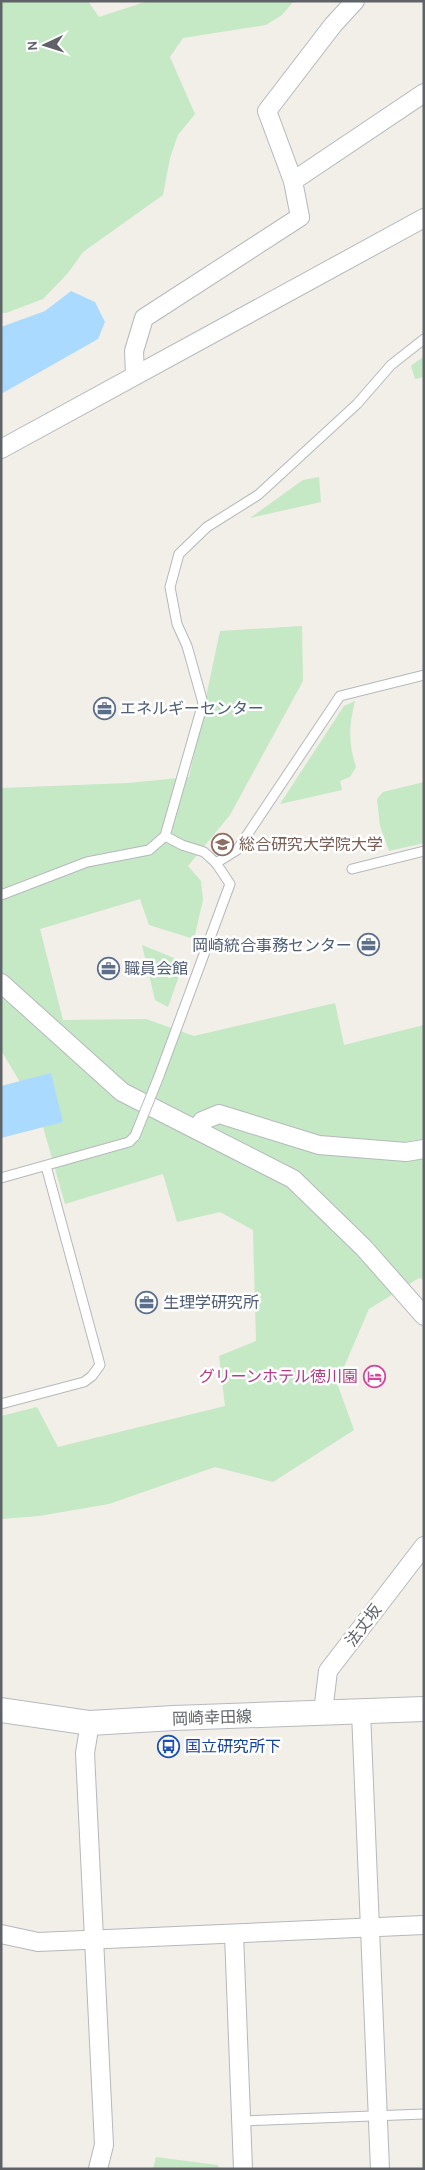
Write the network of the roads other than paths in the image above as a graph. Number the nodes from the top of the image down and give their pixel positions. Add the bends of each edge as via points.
1 (355, 1) edge
2 (424, 93) edge
3 (293, 181) junction
4 (424, 218) edge
5 (424, 339) edge
6 (135, 374) junction
7 (1, 449) edge
8 (424, 675) edge
9 (165, 836) junction
10 (424, 851) edge
11 (216, 863) junction
12 (352, 869) dead end
13 (1, 895) edge
14 (1, 982) edge
15 (197, 1130) junction
16 (424, 1149) edge
17 (46, 1166) junction
18 (1, 1178) edge
19 (424, 1316) edge
20 (1, 1404) edge
21 (424, 1546) edge
22 (424, 1708) edge
23 (1, 1710) edge
24 (324, 1712) junction
25 (361, 1712) junction
26 (90, 1723) junction
27 (424, 1925) edge
28 (370, 1927) junction
29 (1, 1934) edge
30 (234, 1934) junction
31 (95, 1939) junction
32 (424, 2114) edge
33 (377, 2116) junction
34 (242, 2121) junction
35 (98, 2169) edge
36 (243, 2169) edge
37 (380, 2169) edge

1 - 3 street via 268,111
2 - 3 street
3 - 6 street via 300,218 144,318 134,351
4 - 6 street
5 - 9 lane via 391,365 357,404 258,495 207,527 179,554 170,587 177,624 187,646 203,702
6 - 7 street
8 - 11 lane via 340,696 237,850
9 - 11 lane via 204,852
9 - 13 lane via 149,850 87,862
10 - 12 lane
11 - 17 lane, bridge via 230,884 135,1136 129,1142
14 - 15 street via 122,1092
15 - 16 street via 202,1121 219,1114 319,1145 406,1152
15 - 19 street via 293,1178 364,1248
17 - 18 lane
17 - 20 lane via 100,1365 84,1382
21 - 24 street, 法丈坂 via 328,1671
22 - 25 main road, 岡崎幸田線
23 - 26 main road, 岡崎幸田線
24 - 25 main road, 岡崎幸田線
24 - 26 main road, 岡崎幸田線
25 - 28 street
26 - 31 street via 86,1753
27 - 28 street
28 - 30 street
28 - 33 street
29 - 31 street via 38,1942
30 - 31 street
30 - 34 street
31 - 35 street via 104,2145
32 - 33 lane
33 - 34 lane
33 - 37 street
34 - 36 street

